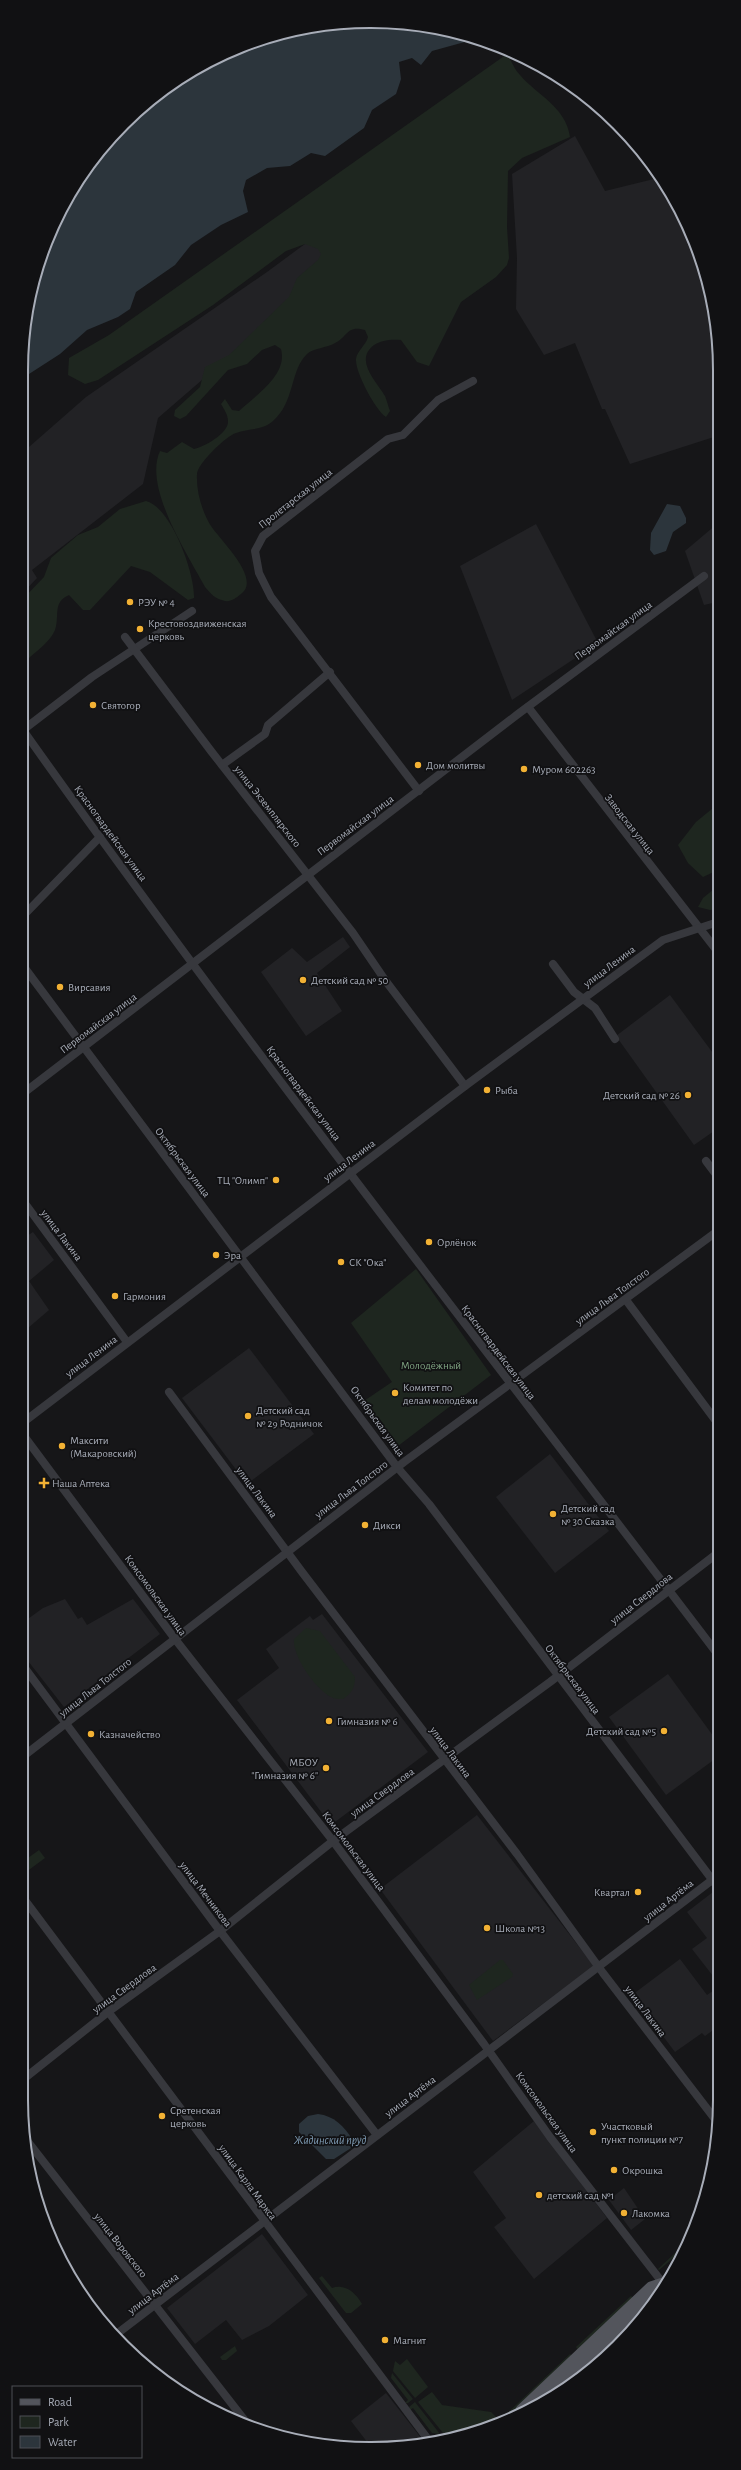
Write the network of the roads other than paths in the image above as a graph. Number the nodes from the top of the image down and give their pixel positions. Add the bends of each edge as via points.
1 (473, 381) dead end
2 (704, 576) dead end
3 (192, 611) dead end
4 (125, 637) dead end
5 (133, 648) junction
6 (330, 672) junction
7 (528, 707) junction
8 (28, 726) edge
9 (28, 737) edge
10 (222, 765) junction
11 (419, 791) junction
12 (100, 837) junction
13 (307, 875) junction
14 (28, 911) edge
15 (713, 923) edge
16 (701, 926) junction
17 (713, 927) edge
18 (713, 944) edge
19 (553, 964) dead end
20 (194, 965) junction
21 (28, 972) edge
22 (583, 999) junction
23 (615, 1039) dead end
24 (84, 1048) junction
25 (465, 1086) junction
26 (28, 1090) edge
27 (706, 1161) dead end
28 (713, 1170) edge
29 (350, 1172) junction
30 (28, 1208) edge
31 (713, 1234) edge
32 (240, 1257) junction
33 (626, 1300) junction
34 (127, 1342) junction
35 (510, 1383) junction
36 (169, 1392) dead end
37 (713, 1417) edge
38 (28, 1419) edge
39 (28, 1441) edge
40 (397, 1467) junction
41 (287, 1551) junction
42 (713, 1556) edge
43 (668, 1590) junction
44 (175, 1639) junction
45 (713, 1648) edge
46 (28, 1672) edge
47 (557, 1676) junction
48 (66, 1723) junction
49 (28, 1753) edge
50 (443, 1760) junction
51 (333, 1841) junction
52 (712, 1879) joint
53 (28, 1904) edge
54 (220, 1931) junction
55 (599, 1967) junction
56 (108, 2012) junction
57 (489, 2050) junction
58 (28, 2075) edge
59 (712, 2116) edge
60 (377, 2135) junction
61 (31, 2146) edge
62 (264, 2222) junction
63 (663, 2278) edge
64 (659, 2284) edge
65 (154, 2305) junction
66 (119, 2332) edge
67 (561, 2383) edge
68 (541, 2397) edge
69 (242, 2417) edge
70 (426, 2437) edge

1 - 6 street, Пролетарская улица via 438,400 403,435 388,439 263,536 256,551 259,573 271,597
2 - 7 street, Первомайская улица
3 - 5 street
4 - 5 street, улица Экземплярского
5 - 8 street, Красногвардейская улица
5 - 10 street, улица Экземплярского
6 - 10 street via 268,726 265,734
6 - 11 street, Пролетарская улица
7 - 11 street, Первомайская улица
7 - 16 street, Заводская улица
9 - 12 street, Красногвардейская улица
10 - 13 street, улица Экземплярского
11 - 13 street, Первомайская улица
12 - 14 street
12 - 20 street, Красногвардейская улица
13 - 20 street, Первомайская улица
13 - 25 street, улица Экземплярского via 353,933
15 - 16 street, улица Ленина
16 - 17 street
16 - 18 street, Заводская улица
16 - 22 street, улица Ленина via 663,940
19 - 22 street via 574,992
20 - 24 street, Первомайская улица
20 - 29 street, Красногвардейская улица
21 - 24 street, Октябрьская улица
22 - 23 street via 595,1008
22 - 25 street, улица Ленина
24 - 26 street, Первомайская улица
24 - 32 street, Октябрьская улица
25 - 29 street, улица Ленина
27 - 28 street
29 - 32 street, улица Ленина
29 - 35 street, Красногвардейская улица
30 - 34 street, улица Лакина
31 - 33 street, улица Льва Толстого
32 - 34 street, улица Ленина
32 - 40 street, Октябрьская улица
33 - 35 street, улица Льва Толстого
33 - 37 street
34 - 38 street, улица Ленина
35 - 40 street, улица Льва Толстого
35 - 43 street, Красногвардейская улица
36 - 41 street, улица Лакина
39 - 44 street, Комсомольская улица
40 - 41 street, улица Льва Толстого
40 - 47 street, Октябрьская улица via 429,1504
41 - 44 street, улица Льва Толстого
41 - 50 street, улица Лакина
42 - 43 street, улица Свердлова
43 - 45 street, Красногвардейская улица
43 - 47 street, улица Свердлова
44 - 48 street, улица Льва Толстого
44 - 51 street, Комсомольская улица
46 - 48 street, улица Мечникова
47 - 50 street, улица Свердлова
47 - 52 street, Октябрьская улица
48 - 49 street, улица Льва Толстого
48 - 54 street, улица Мечникова
50 - 51 street, улица Свердлова
50 - 55 street, улица Лакина via 517,1854
51 - 54 street, улица Свердлова
51 - 57 street, Комсомольская улица
52 - 55 street, улица Артёма
53 - 56 street, улица Карла Маркса
54 - 56 street, улица Свердлова
54 - 60 street, улица Мечникова
55 - 57 street, улица Артёма
55 - 59 street, улица Лакина
56 - 58 street, улица Свердлова
56 - 62 street, улица Карла Маркса
57 - 60 street, улица Артёма
57 - 63 street, Комсомольская улица via 550,2136
60 - 62 street, улица Артёма
61 - 65 street, улица Воровского
62 - 65 street, улица Артёма
62 - 70 street, улица Карла Маркса
64 - 67 main road via 650,2287
65 - 66 street, улица Артёма
65 - 69 street, улица Воровского
67 - 68 main road

